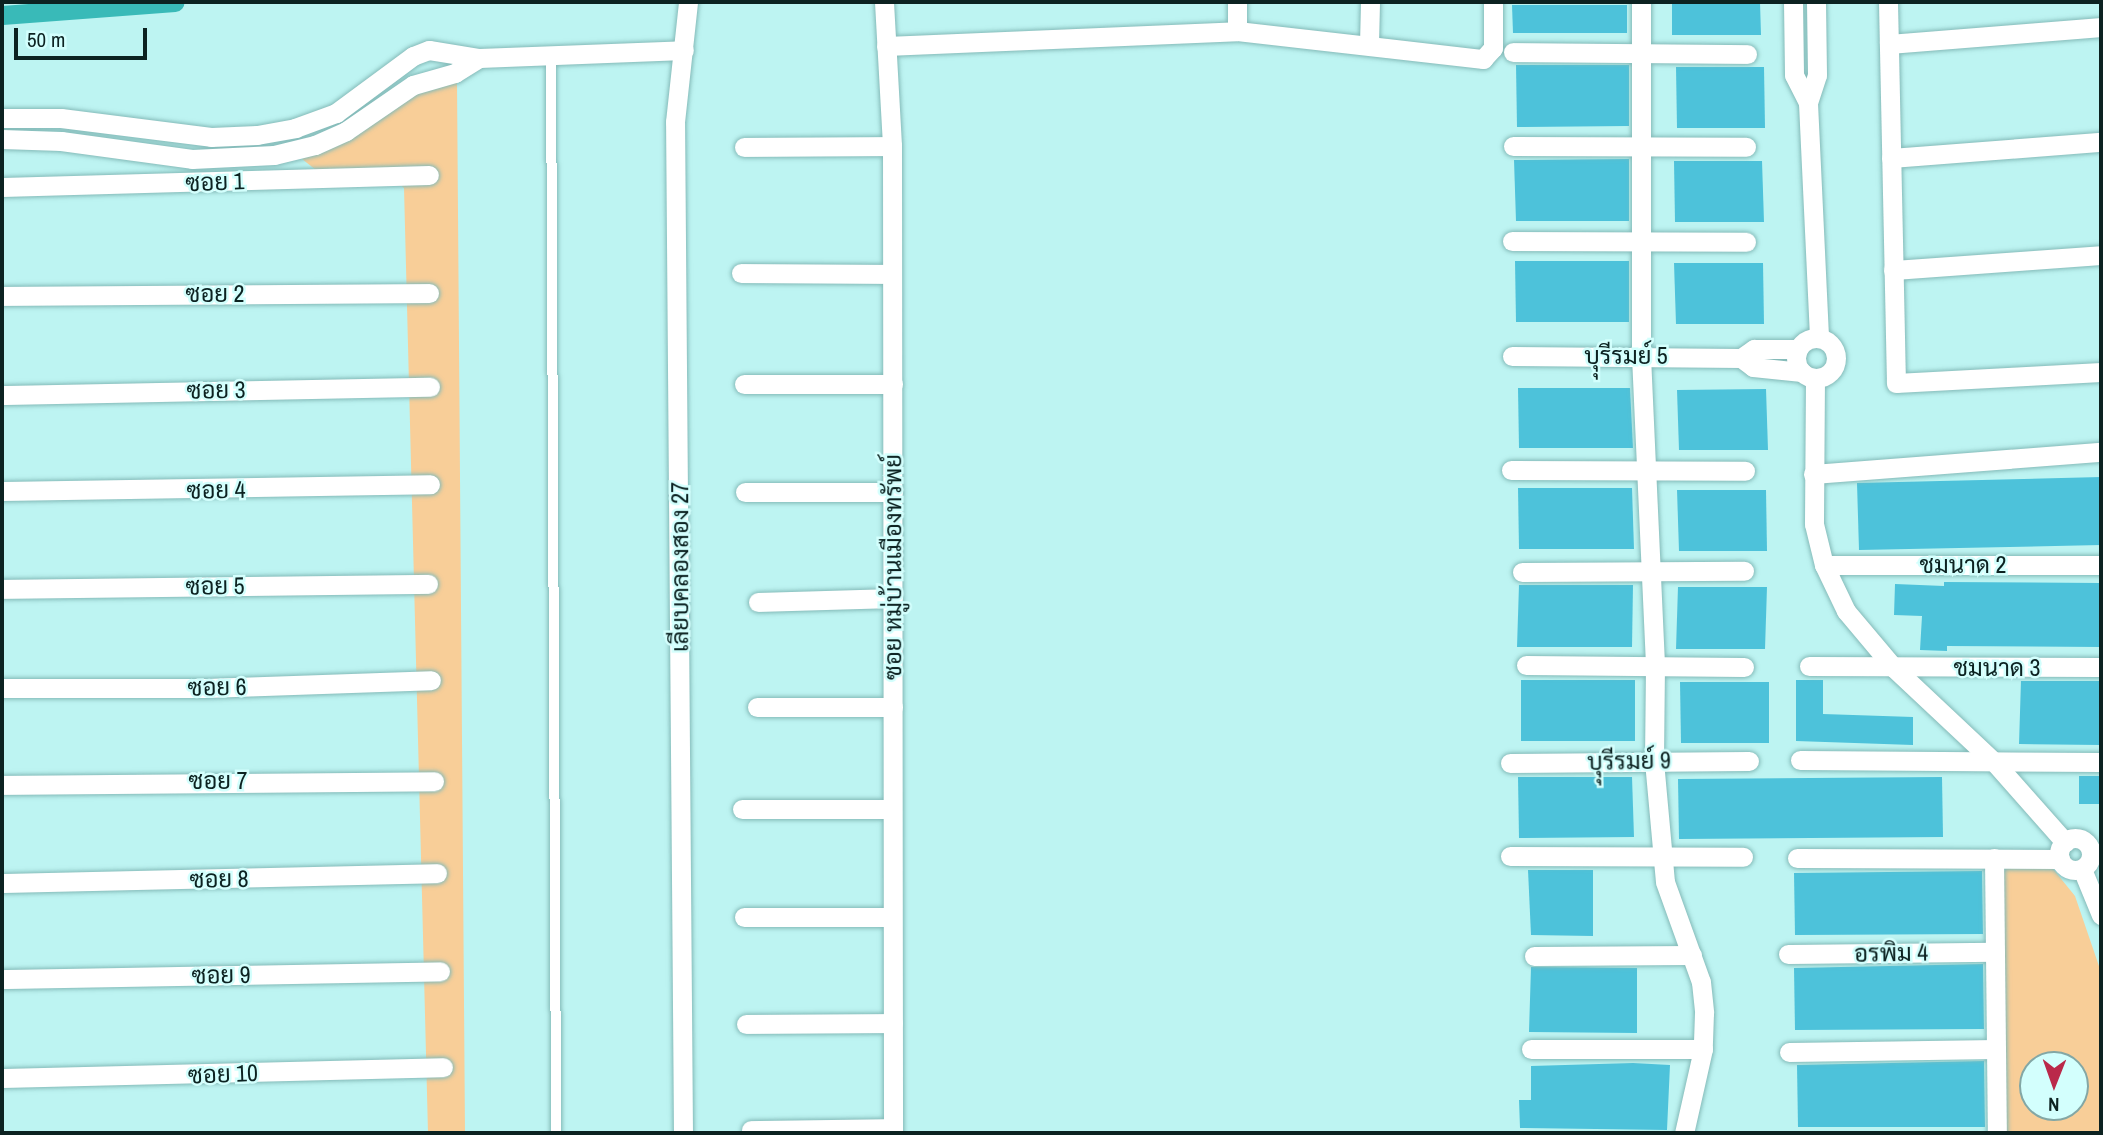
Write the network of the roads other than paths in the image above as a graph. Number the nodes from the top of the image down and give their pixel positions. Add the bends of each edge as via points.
1 (688, 2) edge
2 (884, 2) edge
3 (1237, 2) edge
4 (1370, 2) edge
5 (1493, 2) edge
6 (1641, 2) edge
7 (1793, 2) edge
8 (1816, 2) edge
9 (1888, 2) edge
10 (2101, 27) edge
11 (1237, 31) junction
12 (1369, 44) junction
13 (1889, 44) junction
14 (886, 46) junction
15 (684, 50) junction
16 (1513, 52) dead end
17 (1641, 53) junction
18 (551, 54) junction
19 (1746, 54) dead end
20 (479, 58) junction
21 (1808, 103) junction
22 (336, 113) junction
23 (2, 118) edge
24 (346, 131) junction
25 (178, 135) junction
26 (2, 139) edge
27 (2101, 142) edge
28 (892, 146) junction
29 (1513, 146) dead end
30 (1642, 146) junction
31 (744, 147) dead end
32 (1746, 147) dead end
33 (182, 158) junction
34 (1891, 158) junction
35 (429, 175) dead end
36 (193, 183) junction
37 (2, 187) edge
38 (1512, 241) dead end
39 (1642, 241) junction
40 (1745, 242) dead end
41 (2101, 256) edge
42 (1894, 270) junction
43 (741, 273) dead end
44 (892, 274) junction
45 (429, 293) dead end
46 (2, 296) edge
47 (1819, 338) junction
48 (1798, 349) junction
49 (1512, 356) dead end
50 (1642, 356) junction
51 (1741, 358) junction
52 (2101, 372) edge
53 (1808, 375) junction
54 (744, 384) dead end
55 (893, 384) junction
56 (430, 387) dead end
57 (2, 395) edge
58 (2101, 452) edge
59 (1511, 470) dead end
60 (1645, 471) junction
61 (1745, 471) dead end
62 (1813, 474) junction
63 (430, 484) dead end
64 (2, 491) edge
65 (745, 492) dead end
66 (893, 492) junction
67 (1824, 565) junction
68 (2101, 565) edge
69 (1651, 570) junction
70 (1744, 571) dead end
71 (1522, 572) dead end
72 (428, 584) dead end
73 (2, 589) edge
74 (893, 598) junction
75 (758, 601) dead end
76 (1526, 665) dead end
77 (1655, 665) junction
78 (1809, 666) dead end
79 (1744, 667) dead end
80 (2101, 667) edge
81 (1894, 668) junction
82 (431, 680) dead end
83 (2, 688) edge
84 (757, 707) dead end
85 (893, 707) junction
86 (1800, 760) dead end
87 (1654, 761) junction
88 (1749, 761) dead end
89 (2101, 762) edge
90 (1510, 763) dead end
91 (1995, 763) junction
92 (434, 781) dead end
93 (2, 785) edge
94 (741, 809) dead end
95 (892, 809) junction
96 (2062, 850) junction
97 (1510, 856) dead end
98 (1743, 857) dead end
99 (1797, 858) dead end
100 (1994, 858) junction
101 (1661, 859) junction
102 (2091, 859) edge
103 (437, 873) dead end
104 (2, 883) edge
105 (2101, 915) edge
106 (744, 917) dead end
107 (892, 917) junction
108 (1995, 952) junction
109 (1788, 954) dead end
110 (1692, 955) junction
111 (1534, 956) dead end
112 (440, 971) dead end
113 (2, 979) edge
114 (893, 1023) junction
115 (746, 1024) dead end
116 (1531, 1049) dead end
117 (1703, 1049) junction
118 (1996, 1049) junction
119 (1789, 1052) dead end
120 (443, 1067) dead end
121 (2, 1078) edge
122 (751, 1130) dead end
123 (893, 1131) edge
124 (556, 1133) edge
125 (683, 1133) edge
126 (1684, 1133) edge
127 (1997, 1133) edge

1 - 15 street, เลียบคลองสอง 27
2 - 14 street, ซอย หมู่บ้านเมืองทรัพย์
3 - 11 street
4 - 12 street
5 - 12 street via 1493,48 1483,59
6 - 17 street
7 - 21 street via 1794,75
8 - 21 street via 1817,75
9 - 13 street
10 - 13 street
11 - 12 street
11 - 14 street
13 - 34 street
14 - 28 street, ซอย หมู่บ้านเมืองทรัพย์
15 - 18 street
15 - 125 street, เลียบคลองสอง 27 via 674,122
16 - 17 street
17 - 19 street
17 - 30 street
18 - 20 street
18 - 124 lane
20 - 22 street via 448,50 412,56
20 - 24 street via 456,73 413,85
21 - 47 street
22 - 24 street
22 - 25 street via 257,135
23 - 25 street via 61,118
24 - 33 street via 274,155
25 - 33 street
26 - 33 street
27 - 34 street
28 - 31 street
28 - 44 street, ซอย หมู่บ้านเมืองทรัพย์
29 - 30 street
30 - 32 street
30 - 39 street
33 - 36 street
34 - 42 street
35 - 36 street, ซอย 1
36 - 37 street, ซอย 1
38 - 39 street
39 - 40 street
39 - 50 street
41 - 42 street
42 - 52 street via 1896,383
43 - 44 street
44 - 55 street, ซอย หมู่บ้านเมืองทรัพย์
45 - 46 street, ซอย 2
47 - 48 street via 1811,338
47 - 53 street via 1831,344 1837,357 1833,370
48 - 51 street, บุุรีรมย์ 5 via 1754,349
48 - 53 street via 1797,364
49 - 50 street, บุุรีรมย์ 5
50 - 51 street, บุุรีรมย์ 5
50 - 60 street
51 - 53 street, บุุรีรมย์ 5 via 1753,367
53 - 62 street
54 - 55 street
55 - 66 street, ซอย หมู่บ้านเมืองทรัพย์
56 - 57 street, ซอย 3
58 - 62 street
59 - 60 street
60 - 61 street
60 - 69 street
62 - 67 street via 1814,524
63 - 64 street, ซอย 4
65 - 66 street
66 - 74 street, ซอย หมู่บ้านเมืองทรัพย์
67 - 68 street, ชมนาด 2
67 - 81 street via 1846,611
69 - 70 street
69 - 71 street
69 - 77 street
72 - 73 street, ซอย 5
74 - 75 street
74 - 85 street, ซอย หมู่บ้านเมืองทรัพย์
76 - 77 street
77 - 79 street
77 - 87 street
78 - 81 street, ชมนาด 3
80 - 81 street, ชมนาด 3
81 - 91 street
82 - 83 street, ซอย 6 via 206,688
84 - 85 street
85 - 95 street, ซอย หมู่บ้านเมืองทรัพย์
86 - 91 street
87 - 88 street, บุุรีรมย์ 9
87 - 90 street, บุุรีรมย์ 9
87 - 101 street
89 - 91 street
91 - 96 street
92 - 93 street, ซอย 7
94 - 95 street
95 - 107 street, ซอย หมู่บ้านเมืองทรัพย์
96 - 100 street
96 - 102 street via 2081,840
96 - 102 street via 2069,869
97 - 101 street
98 - 101 street
99 - 100 street
100 - 108 street
101 - 110 street
102 - 105 street
103 - 104 street, ซอย 8
106 - 107 street
107 - 114 street, ซอย หมู่บ้านเมืองทรัพย์
108 - 109 street, อรพิม 4
108 - 118 street
110 - 111 street
110 - 117 street via 1701,982
112 - 113 street, ซอย 9
114 - 115 street
114 - 123 street, ซอย หมู่บ้านเมืองทรัพย์
116 - 117 street
117 - 126 street
118 - 119 street
118 - 127 street
120 - 121 street, ซอย 10
122 - 123 street

